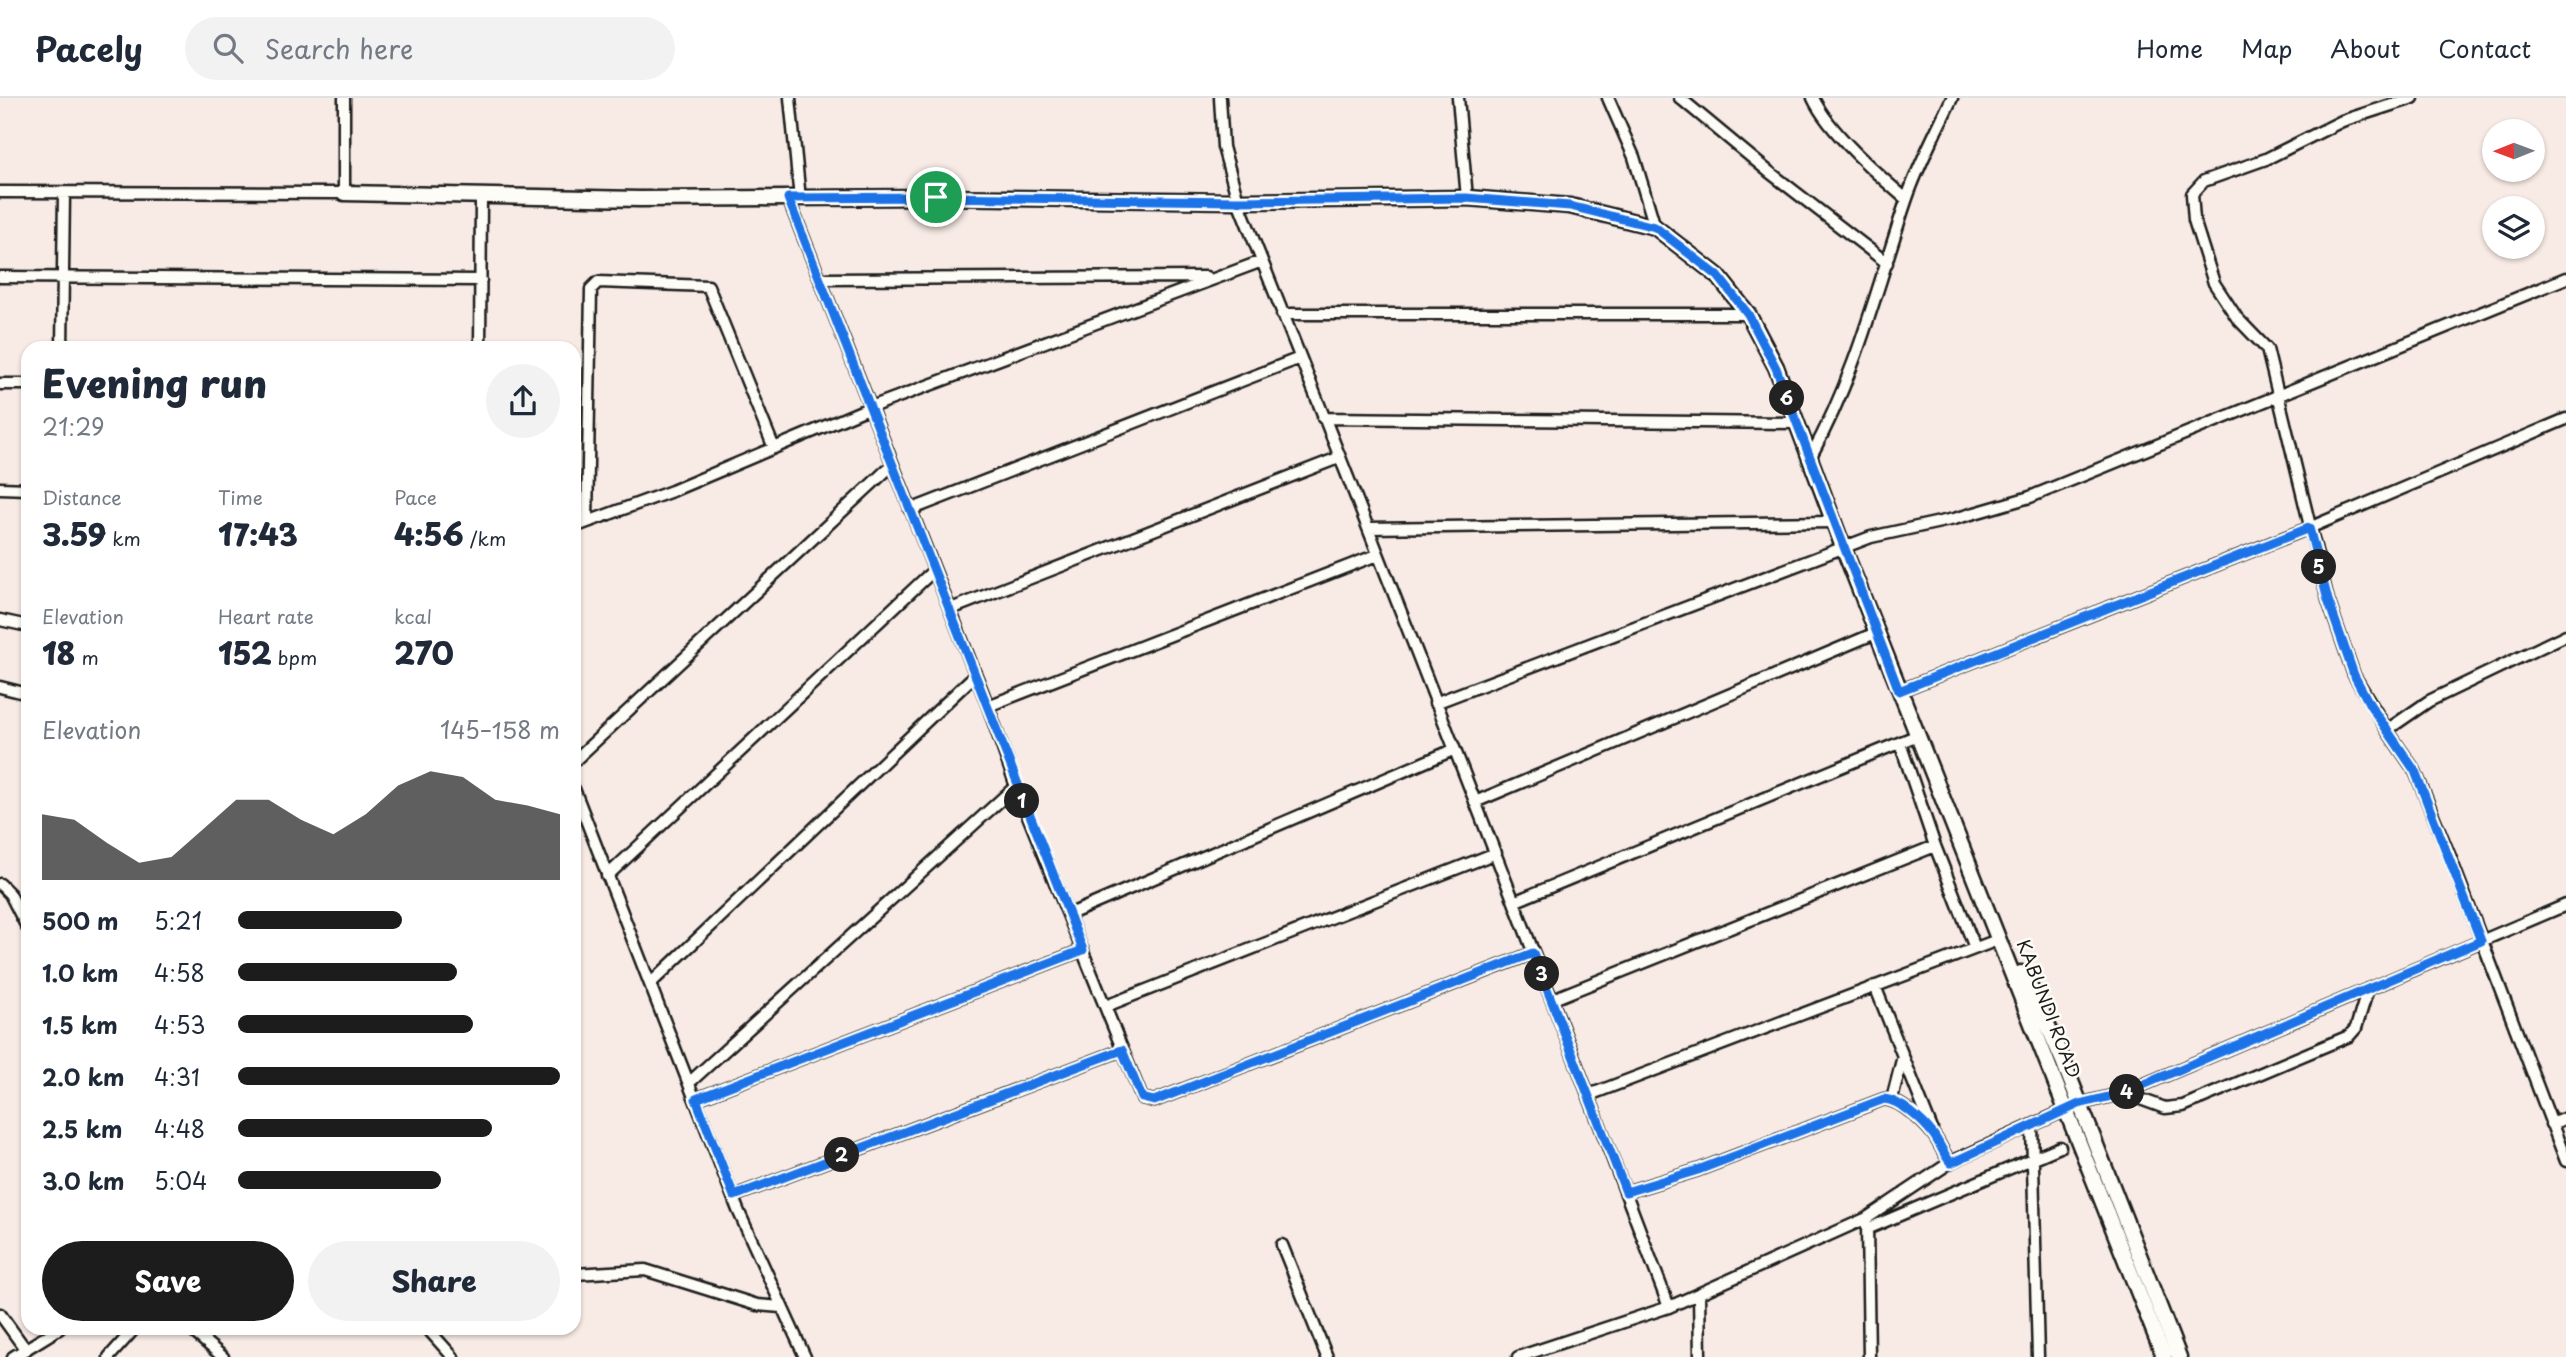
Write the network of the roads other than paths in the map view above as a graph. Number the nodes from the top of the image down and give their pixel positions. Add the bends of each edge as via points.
1 (344, 98) edge
2 (790, 98) edge
3 (1220, 98) edge
4 (1458, 98) edge
5 (1608, 98) edge
6 (1680, 98) edge
7 (1813, 98) edge
8 (1952, 98) edge
9 (2413, 98) edge
10 (0, 192) edge
11 (344, 193) junction
12 (64, 194) junction
13 (481, 197) junction
14 (1466, 198) junction
15 (794, 199) junction
16 (1906, 199) junction
17 (1238, 201) junction
18 (1655, 227) junction
19 (1262, 261) junction
20 (1887, 263) junction
21 (0, 277) edge
22 (1213, 277) junction
23 (64, 278) junction
24 (2566, 278) edge
25 (821, 279) junction
26 (481, 280) junction
27 (1282, 314) junction
28 (1748, 314) junction
29 (62, 341) edge
30 (480, 341) edge
31 (1300, 358) junction
32 (0, 384) edge
33 (21, 384) edge
34 (2280, 396) junction
35 (871, 407) junction
36 (1323, 418) junction
37 (2566, 419) edge
38 (1796, 423) junction
39 (774, 448) junction
40 (1811, 456) junction
41 (1338, 458) junction
42 (891, 466) junction
43 (0, 488) edge
44 (21, 489) edge
45 (910, 510) junction
46 (587, 522) junction
47 (1835, 522) junction
48 (581, 524) edge
49 (1368, 528) junction
50 (2309, 528) junction
51 (1843, 547) junction
52 (1377, 555) junction
53 (933, 571) junction
54 (951, 609) junction
55 (0, 620) edge
56 (21, 624) edge
57 (1878, 632) junction
58 (2566, 635) edge
59 (974, 676) junction
60 (0, 687) edge
61 (1899, 691) junction
62 (21, 692) edge
63 (1435, 703) junction
64 (988, 706) junction
65 (2387, 730) junction
66 (1918, 736) junction
67 (1900, 743) junction
68 (1453, 750) junction
69 (581, 754) edge
70 (1016, 786) junction
71 (1475, 802) junction
72 (581, 807) edge
73 (1935, 846) junction
74 (1496, 853) junction
75 (607, 876) junction
76 (0, 884) edge
77 (1516, 901) junction
78 (2566, 905) edge
79 (1070, 914) junction
80 (21, 915) edge
81 (2000, 939) junction
82 (2481, 941) junction
83 (1975, 948) junction
84 (1083, 950) junction
85 (1533, 953) junction
86 (651, 983) junction
87 (1875, 986) junction
88 (2368, 989) junction
89 (1553, 999) junction
90 (1106, 1006) junction
91 (1122, 1050) junction
92 (1903, 1056) junction
93 (690, 1082) junction
94 (2124, 1093) junction
95 (1589, 1096) junction
96 (696, 1099) junction
97 (1892, 1099) junction
98 (2073, 1107) junction
99 (2566, 1118) edge
100 (2551, 1124) junction
101 (2032, 1126) junction
102 (1935, 1136) junction
103 (2060, 1147) dead end
104 (2034, 1160) junction
105 (2566, 1161) edge
106 (1951, 1163) junction
107 (1626, 1192) junction
108 (734, 1196) junction
109 (1867, 1223) junction
110 (1282, 1245) dead end
111 (581, 1274) edge
112 (1699, 1294) junction
113 (781, 1307) junction
114 (1669, 1307) junction
115 (0, 1314) edge
116 (49, 1335) edge
117 (129, 1335) edge
118 (197, 1335) edge
119 (433, 1335) edge
120 (26, 1350) junction
121 (1531, 1355) edge
122 (13, 1357) edge
123 (109, 1357) edge
124 (223, 1357) edge
125 (453, 1357) edge
126 (805, 1357) edge
127 (1327, 1357) edge
128 (1518, 1357) edge
129 (1700, 1357) edge
130 (1869, 1357) edge
131 (2038, 1357) edge
132 (2164, 1357) edge
133 (2179, 1357) edge

1 - 11 street
2 - 15 street
3 - 17 street via 1223,147
4 - 14 street
5 - 18 street via 1634,157
6 - 20 street
7 - 16 street via 1846,141
8 - 16 street
9 - 34 street via 2342,121 2266,159 2204,181 2192,194 2194,220 2214,284 2237,318 2267,349
10 - 12 street
11 - 12 street
11 - 13 street
12 - 23 street
13 - 15 street
13 - 26 street
14 - 17 street
14 - 18 street via 1570,206
15 - 17 street
15 - 25 street
16 - 20 street
17 - 19 street
18 - 28 street, KABUNDI ROAD via 1718,276
19 - 22 street
19 - 27 street
20 - 40 street via 1842,396
21 - 23 street
22 - 25 street
22 - 35 street
23 - 26 street
23 - 29 street
24 - 34 street
25 - 35 street
26 - 30 street
27 - 28 street
27 - 31 street
28 - 38 street, KABUNDI ROAD via 1776,368
31 - 36 street
31 - 45 street
32 - 33 street
34 - 50 street
34 - 51 street via 2030,497
35 - 39 street
35 - 42 street
36 - 38 street
36 - 41 street
37 - 50 street
38 - 40 street, KABUNDI ROAD
39 - 46 street
39 - 46 street via 708,286 598,282 591,289
40 - 47 street, KABUNDI ROAD
41 - 49 street
41 - 54 street
42 - 45 street
42 - 69 street
43 - 44 street
45 - 53 street
46 - 48 street
47 - 49 street
47 - 51 street, KABUNDI ROAD
49 - 52 street
50 - 61 street
50 - 65 street via 2342,643 2364,695
51 - 57 street, KABUNDI ROAD
51 - 63 street
52 - 63 street
52 - 64 street
53 - 54 street
53 - 75 street
54 - 59 street
55 - 56 street
57 - 61 street, KABUNDI ROAD
57 - 71 street
58 - 65 street via 2429,702
59 - 64 street
59 - 86 street
60 - 62 street
61 - 66 street, KABUNDI ROAD
63 - 68 street
64 - 70 street
65 - 82 street via 2415,771
66 - 67 street
66 - 81 street, KABUNDI ROAD
67 - 73 street
67 - 77 street
68 - 71 street
68 - 79 street
70 - 79 street
70 - 93 street
71 - 74 street
72 - 75 street
73 - 83 street
73 - 89 street
74 - 77 street
74 - 90 street
75 - 86 street
76 - 80 street
77 - 85 street
78 - 82 street
79 - 84 street
81 - 83 street
81 - 98 street, KABUNDI ROAD
82 - 88 street
82 - 100 street
83 - 87 street
84 - 90 street
84 - 96 street
85 - 89 street
85 - 91 street via 1154,1101 1142,1098
86 - 93 street
87 - 92 street
87 - 95 street
88 - 94 street
88 - 94 street via 2349,1036 2183,1106 2165,1108
89 - 95 street
90 - 91 street
91 - 108 street
92 - 97 street
92 - 102 street
93 - 96 street
94 - 98 street
95 - 107 street
96 - 108 street
97 - 102 street
97 - 107 street via 1875,1101 1698,1170
98 - 101 street
98 - 132 street, KABUNDI ROAD
98 - 133 street, KABUNDI ROAD
99 - 100 street
100 - 105 street
101 - 104 street
101 - 106 street
102 - 106 street
103 - 104 street
104 - 109 street
104 - 131 street
106 - 109 street
107 - 114 street
108 - 113 street
109 - 112 street
109 - 130 street
110 - 127 street
111 - 113 street via 645,1270 757,1305
112 - 114 street
112 - 129 street
113 - 126 street
114 - 121 street
115 - 120 street
116 - 120 street
117 - 123 street
118 - 124 street
119 - 125 street
120 - 122 street
121 - 128 street

